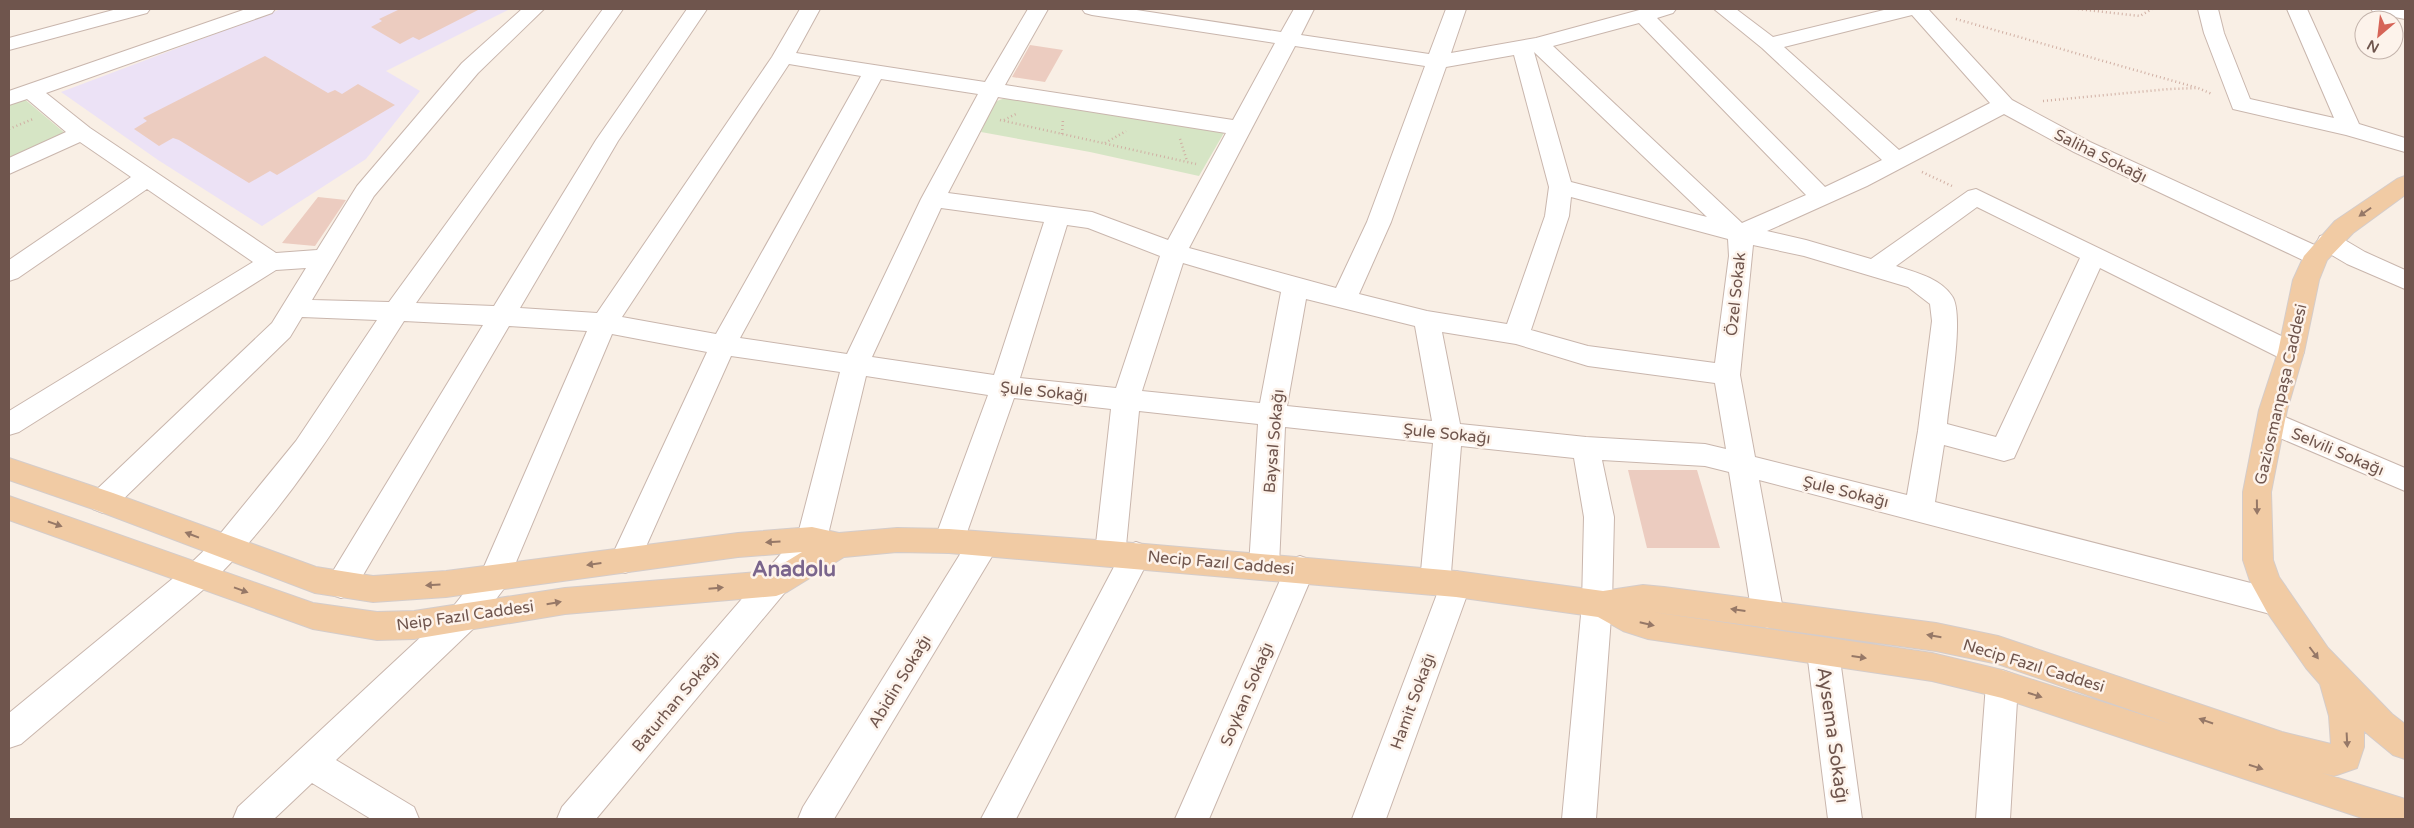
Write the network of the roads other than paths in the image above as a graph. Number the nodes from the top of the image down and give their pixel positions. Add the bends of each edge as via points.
1 (140, 9) edge
2 (534, 9) edge
3 (612, 9) edge
4 (697, 9) edge
5 (810, 9) edge
6 (1038, 9) edge
7 (1092, 9) edge
8 (1304, 9) edge
9 (1456, 9) edge
10 (1666, 9) edge
11 (1724, 9) edge
12 (1912, 9) edge
13 (1917, 9) edge
14 (2208, 9) edge
15 (2297, 9) edge
16 (2381, 9) edge
17 (260, 10) edge
18 (2405, 13) edge
19 (1643, 15) junction
20 (1289, 40) junction
21 (9, 44) edge
22 (1769, 44) junction
23 (1530, 46) junction
24 (783, 57) junction
25 (1437, 62) junction
26 (875, 70) junction
27 (992, 88) junction
28 (19, 94) edge
29 (2004, 105) junction
30 (1240, 128) junction
31 (2350, 129) junction
32 (82, 133) junction
33 (2405, 145) edge
34 (1898, 161) junction
35 (9, 167) edge
36 (148, 177) junction
37 (2405, 184) edge
38 (1561, 187) junction
39 (1822, 198) junction
40 (932, 199) junction
41 (1058, 215) junction
42 (1740, 234) junction
43 (2323, 249) junction
44 (1174, 252) junction
45 (2093, 256) junction
46 (324, 258) junction
47 (272, 262) junction
48 (1874, 269) junction
49 (9, 272) edge
50 (2405, 280) edge
51 (1295, 287) junction
52 (1344, 299) junction
53 (294, 308) junction
54 (397, 311) junction
55 (502, 316) junction
56 (1427, 320) junction
57 (604, 323) junction
58 (1516, 335) junction
59 (723, 345) junction
60 (2291, 352) junction
61 (856, 365) junction
62 (1727, 375) junction
63 (1004, 387) junction
64 (1126, 400) junction
65 (1272, 415) junction
66 (2270, 422) junction
67 (9, 424) edge
68 (1932, 431) junction
69 (1448, 434) junction
70 (1586, 448) junction
71 (1741, 465) junction
72 (9, 469) edge
73 (2405, 480) edge
74 (103, 501) junction
75 (9, 508) edge
76 (1919, 509) junction
77 (949, 541) junction
78 (825, 542) junction
79 (983, 544) junction
80 (227, 548) junction
81 (1123, 554) junction
82 (625, 560) junction
83 (1264, 566) junction
84 (1300, 569) junction
85 (199, 575) junction
86 (495, 577) junction
87 (776, 583) junction
88 (1445, 583) junction
89 (341, 585) junction
90 (2278, 603) junction
91 (1600, 604) junction
92 (1768, 614) junction
93 (463, 618) junction
94 (1823, 652) junction
95 (2334, 676) junction
96 (2002, 684) junction
97 (9, 734) edge
98 (2405, 744) edge
99 (310, 763) junction
100 (2405, 816) edge
101 (250, 819) edge
102 (402, 819) edge
103 (574, 819) edge
104 (815, 819) edge
105 (998, 819) edge
106 (1192, 819) edge
107 (1369, 819) edge
108 (1579, 819) edge
109 (1846, 819) edge
110 (1993, 819) edge

1 - 21 street
2 - 46 street via 470,68 365,191
3 - 54 street
4 - 55 street via 607,140
5 - 24 street
6 - 27 street
7 - 20 street
8 - 20 street
9 - 25 street
10 - 19 street
11 - 22 street
12 - 22 street
13 - 29 street, Saliha Sokağı
14 - 31 street via 2241,104
15 - 31 street
16 - 18 street
17 - 28 street
19 - 23 street
19 - 39 street
20 - 25 street
20 - 30 street
22 - 34 street
23 - 25 street
23 - 38 street
23 - 42 street
24 - 26 street
24 - 57 street
25 - 52 street via 1379,222
26 - 27 street
26 - 59 street
27 - 30 street
27 - 40 street
28 - 32 street
29 - 34 street, Özel Sokak
29 - 43 street, Saliha Sokağı via 2082,147
30 - 44 street
31 - 33 street
32 - 35 street
32 - 36 street
34 - 39 street, Özel Sokak
36 - 47 street
36 - 49 street
37 -> 43 main road, Gaziosmanpaşa Caddesi via 2344,227
38 - 42 street
38 - 58 street via 1557,216
39 - 42 street, Özel Sokak
40 - 41 street
40 - 61 street
41 - 44 street via 1092,220
41 - 63 street
42 - 48 street via 1806,248
42 - 62 street, Özel Sokak via 1741,256
43 - 50 street, Saliha Sokağı via 2356,258
43 - 60 main road, Gaziosmanpaşa Caddesi via 2306,280
44 - 51 street
44 - 64 street
45 - 48 street via 1976,196
45 - 60 street
45 - 68 street via 2004,450
46 - 47 street
46 - 53 street
47 - 67 street
48 - 68 street via 1917,281 1942,300 1944,320
51 - 52 street
51 - 65 street, Baysal Sokağı
52 - 56 street
53 - 54 street, Şule Sokağı
53 - 74 street via 280,330
54 - 55 street, Şule Sokağı
54 - 80 street via 306,450
55 - 57 street, Şule Sokağı
55 - 89 street
56 - 58 street
56 - 69 street, Hamit Sokağı
57 - 59 street, Şule Sokağı
57 - 86 street
58 - 62 street via 1588,356
59 - 61 street, Şule Sokağı
59 - 82 street
60 - 66 main road, Gaziosmanpaşa Caddesi
61 - 63 street, Şule Sokağı
61 - 78 street
62 - 71 street, Özel Sokak
63 - 64 street, Şule Sokağı
63 - 77 street
64 - 65 street, Şule Sokağı
64 - 81 street
65 - 69 street, Şule Sokağı
65 - 83 street, Baysal Sokağı
66 - 73 street, Selvili Sokağı
66 -> 90 main road, Gaziosmanpaşa Caddesi via 2257,492 2258,560 2265,581
68 - 76 street
69 - 70 street, Şule Sokağı
69 - 88 street, Hamit Sokağı
70 - 71 street, Şule Sokağı via 1705,455
70 - 91 street via 1599,517
71 - 76 street, Şule Sokağı
71 - 92 street, Özel Sokak
72 - 74 main road, Necip Fazıl Caddesi
80 -> 74 main road, Necip Fazıl Caddesi
75 -> 85 main road, Neip Fazıl Caddesi
76 - 90 street, Şule Sokağı
77 - 78 main road, Necip Fazıl Caddesi
77 - 79 main road, Necip Fazıl Caddesi
78 -> 82 main road, Necip Fazıl Caddesi via 738,545
78 - 87 main road, Neip Fazıl Caddesi
79 - 81 main road, Necip Fazıl Caddesi
79 - 104 street, Abidin Sokağı
80 - 85 street
80 - 89 main road, Necip Fazıl Caddesi via 315,580
81 - 83 main road, Necip Fazıl Caddesi
81 - 105 street
82 -> 86 main road, Necip Fazıl Caddesi
83 - 84 main road, Necip Fazıl Caddesi
84 - 88 main road, Necip Fazıl Caddesi
84 - 106 street, Soykan Sokağı
85 -> 93 main road, Neip Fazıl Caddesi via 312,616 341,622 377,626 414,625
85 - 97 street
86 -> 89 main road, Necip Fazıl Caddesi via 399,588
86 - 93 street
93 -> 87 main road, Neip Fazıl Caddesi via 565,601
87 - 103 street, Baturhan Sokağı
88 - 91 main road, Necip Fazıl Caddesi
88 - 107 street, Hamit Sokağı
90 -> 95 main road, Gaziosmanpaşa Caddesi via 2317,658
92 -> 91 main road, Necip Fazıl Caddesi via 1643,598
91 -> 94 main road, Necip Fazıl Caddesi via 1648,625
91 - 108 street
95 -> 92 main road, Necip Fazıl Caddesi via 2349,747 2345,756 2334,760 2282,747 1998,650 1936,637
93 - 99 street
94 -> 96 main road, Necip Fazıl Caddesi via 1932,667
94 - 109 street, Aysema Sokağı
95 - 98 main road, Gaziosmanpaşa Caddesi via 2380,725
96 -> 100 main road, Necip Fazıl Caddesi
96 - 110 street
99 - 101 street
99 - 102 street

